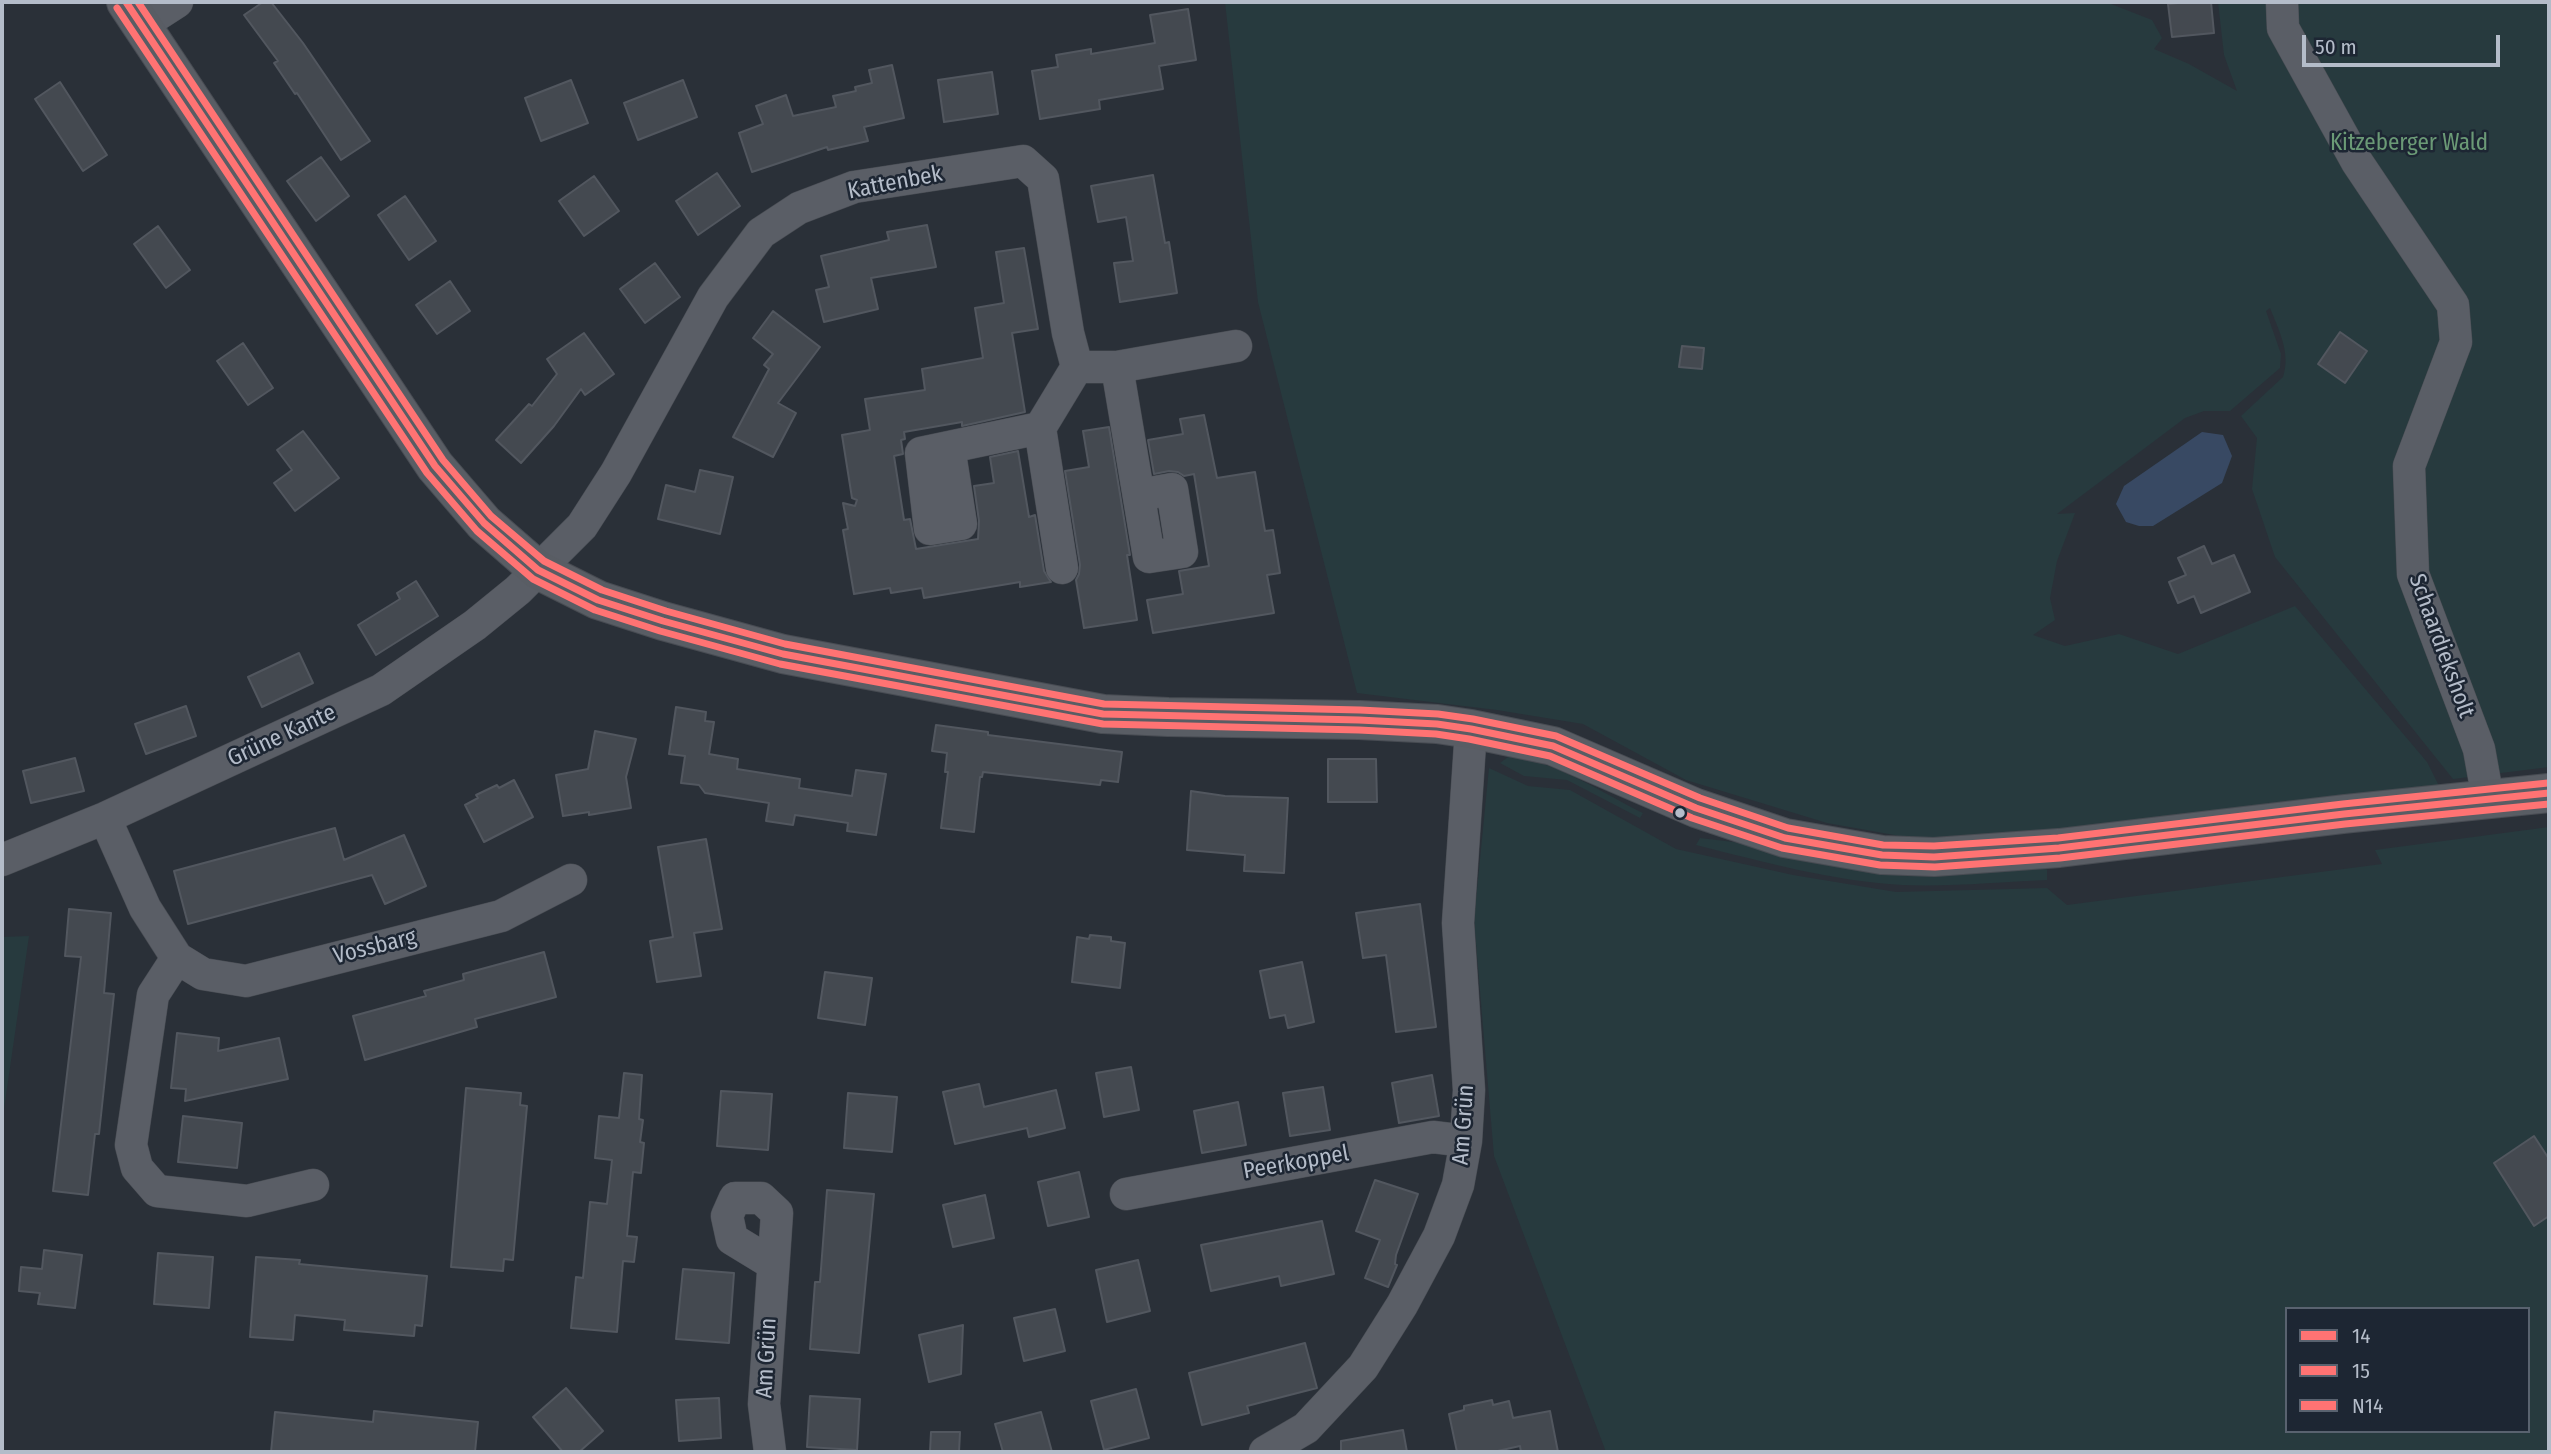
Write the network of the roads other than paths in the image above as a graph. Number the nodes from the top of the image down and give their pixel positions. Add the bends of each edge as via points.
1 (177, 2) edge
2 (2282, 2) edge
3 (134, 13) edge
4 (1236, 346) dead end
5 (1077, 367) junction
6 (1117, 367) junction
7 (1040, 428) junction
8 (949, 447) dead end
9 (1139, 495) dead end
10 (1062, 568) dead end
11 (538, 570) junction
12 (1471, 729) junction
13 (2549, 793) edge
14 (2488, 799) junction
15 (105, 818) junction
16 (2, 860) edge
17 (571, 880) dead end
18 (177, 958) junction
19 (1466, 1141) junction
20 (313, 1185) dead end
21 (1126, 1194) dead end
22 (773, 1264) dead end
23 (1311, 1440) edge
24 (770, 1452) edge
25 (1265, 1452) edge

1 - 3 street
2 - 14 street, Schaardieksholt via 2283,28 2357,162 2453,305 2456,342 2409,466 2413,574 2479,750
3 - 11 street via 435,466 484,523
4 - 6 street
5 - 6 street
5 - 7 street
5 - 11 street, Kattenbek via 1043,180 1023,161 854,187 799,208 761,233 713,298 589,516
6 - 9 street
7 - 8 street
7 - 10 street
11 - 12 street via 598,600 783,654 1103,714 1359,720
11 - 15 street, Grüne Kante via 475,625 381,690
12 - 14 street via 1553,746 1682,801 1785,838 1882,855 1934,857 2059,848
12 - 19 street, Am Grün via 1458,923 1469,1090
13 - 14 street
15 - 16 street, Grüne Kante
15 - 18 street, Vossbarg via 145,908
17 - 18 street, Vossbarg via 500,916 246,981 203,974
18 - 20 street via 153,995 131,1145 137,1168 157,1191 247,1201
19 - 21 street, Peerkoppel via 1433,1137
19 - 23 street, Am Grün via 1458,1185 1439,1236 1363,1367
22 - 24 street, Am Grün via 764,1404
23 - 25 street, Am Grün

